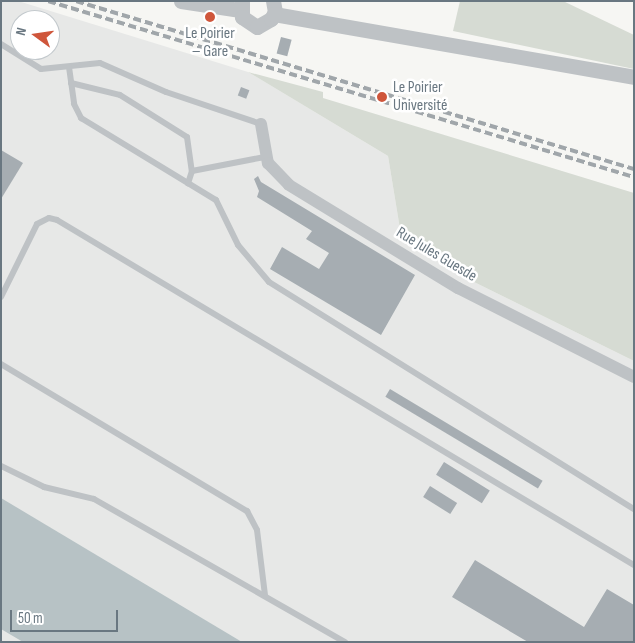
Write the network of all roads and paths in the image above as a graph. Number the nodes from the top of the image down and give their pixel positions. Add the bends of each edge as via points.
1 (181, 1) edge
2 (241, 5) edge
3 (273, 8) edge
4 (1, 44) edge
5 (69, 67) junction
6 (634, 77) edge
7 (71, 83) junction
8 (261, 124) joint
9 (265, 157) junction
10 (192, 171) junction
11 (188, 183) junction
12 (1, 297) edge
13 (1, 364) edge
14 (634, 377) edge
15 (1, 466) edge
16 (634, 508) edge
17 (634, 565) edge
18 (265, 595) junction
19 (345, 642) edge

1 - 2 street
2 - 3 street via 245,22 255,26 268,23
3 - 6 street
4 - 5 lane via 41,69
5 - 7 lane
5 - 8 lane via 100,63 166,92
7 - 10 lane via 120,95 187,137
7 - 11 lane via 74,104 81,118
8 - 9 street, Rue Jules Guesde
9 - 10 lane
9 - 14 street, Rue Jules Guesde via 283,181 451,284
10 - 11 lane
11 - 16 lane via 216,200 238,245 269,282
12 - 17 lane via 37,224 49,218 57,220
13 - 18 lane via 247,511 258,530
15 - 18 lane via 44,487 94,498
18 - 19 lane

